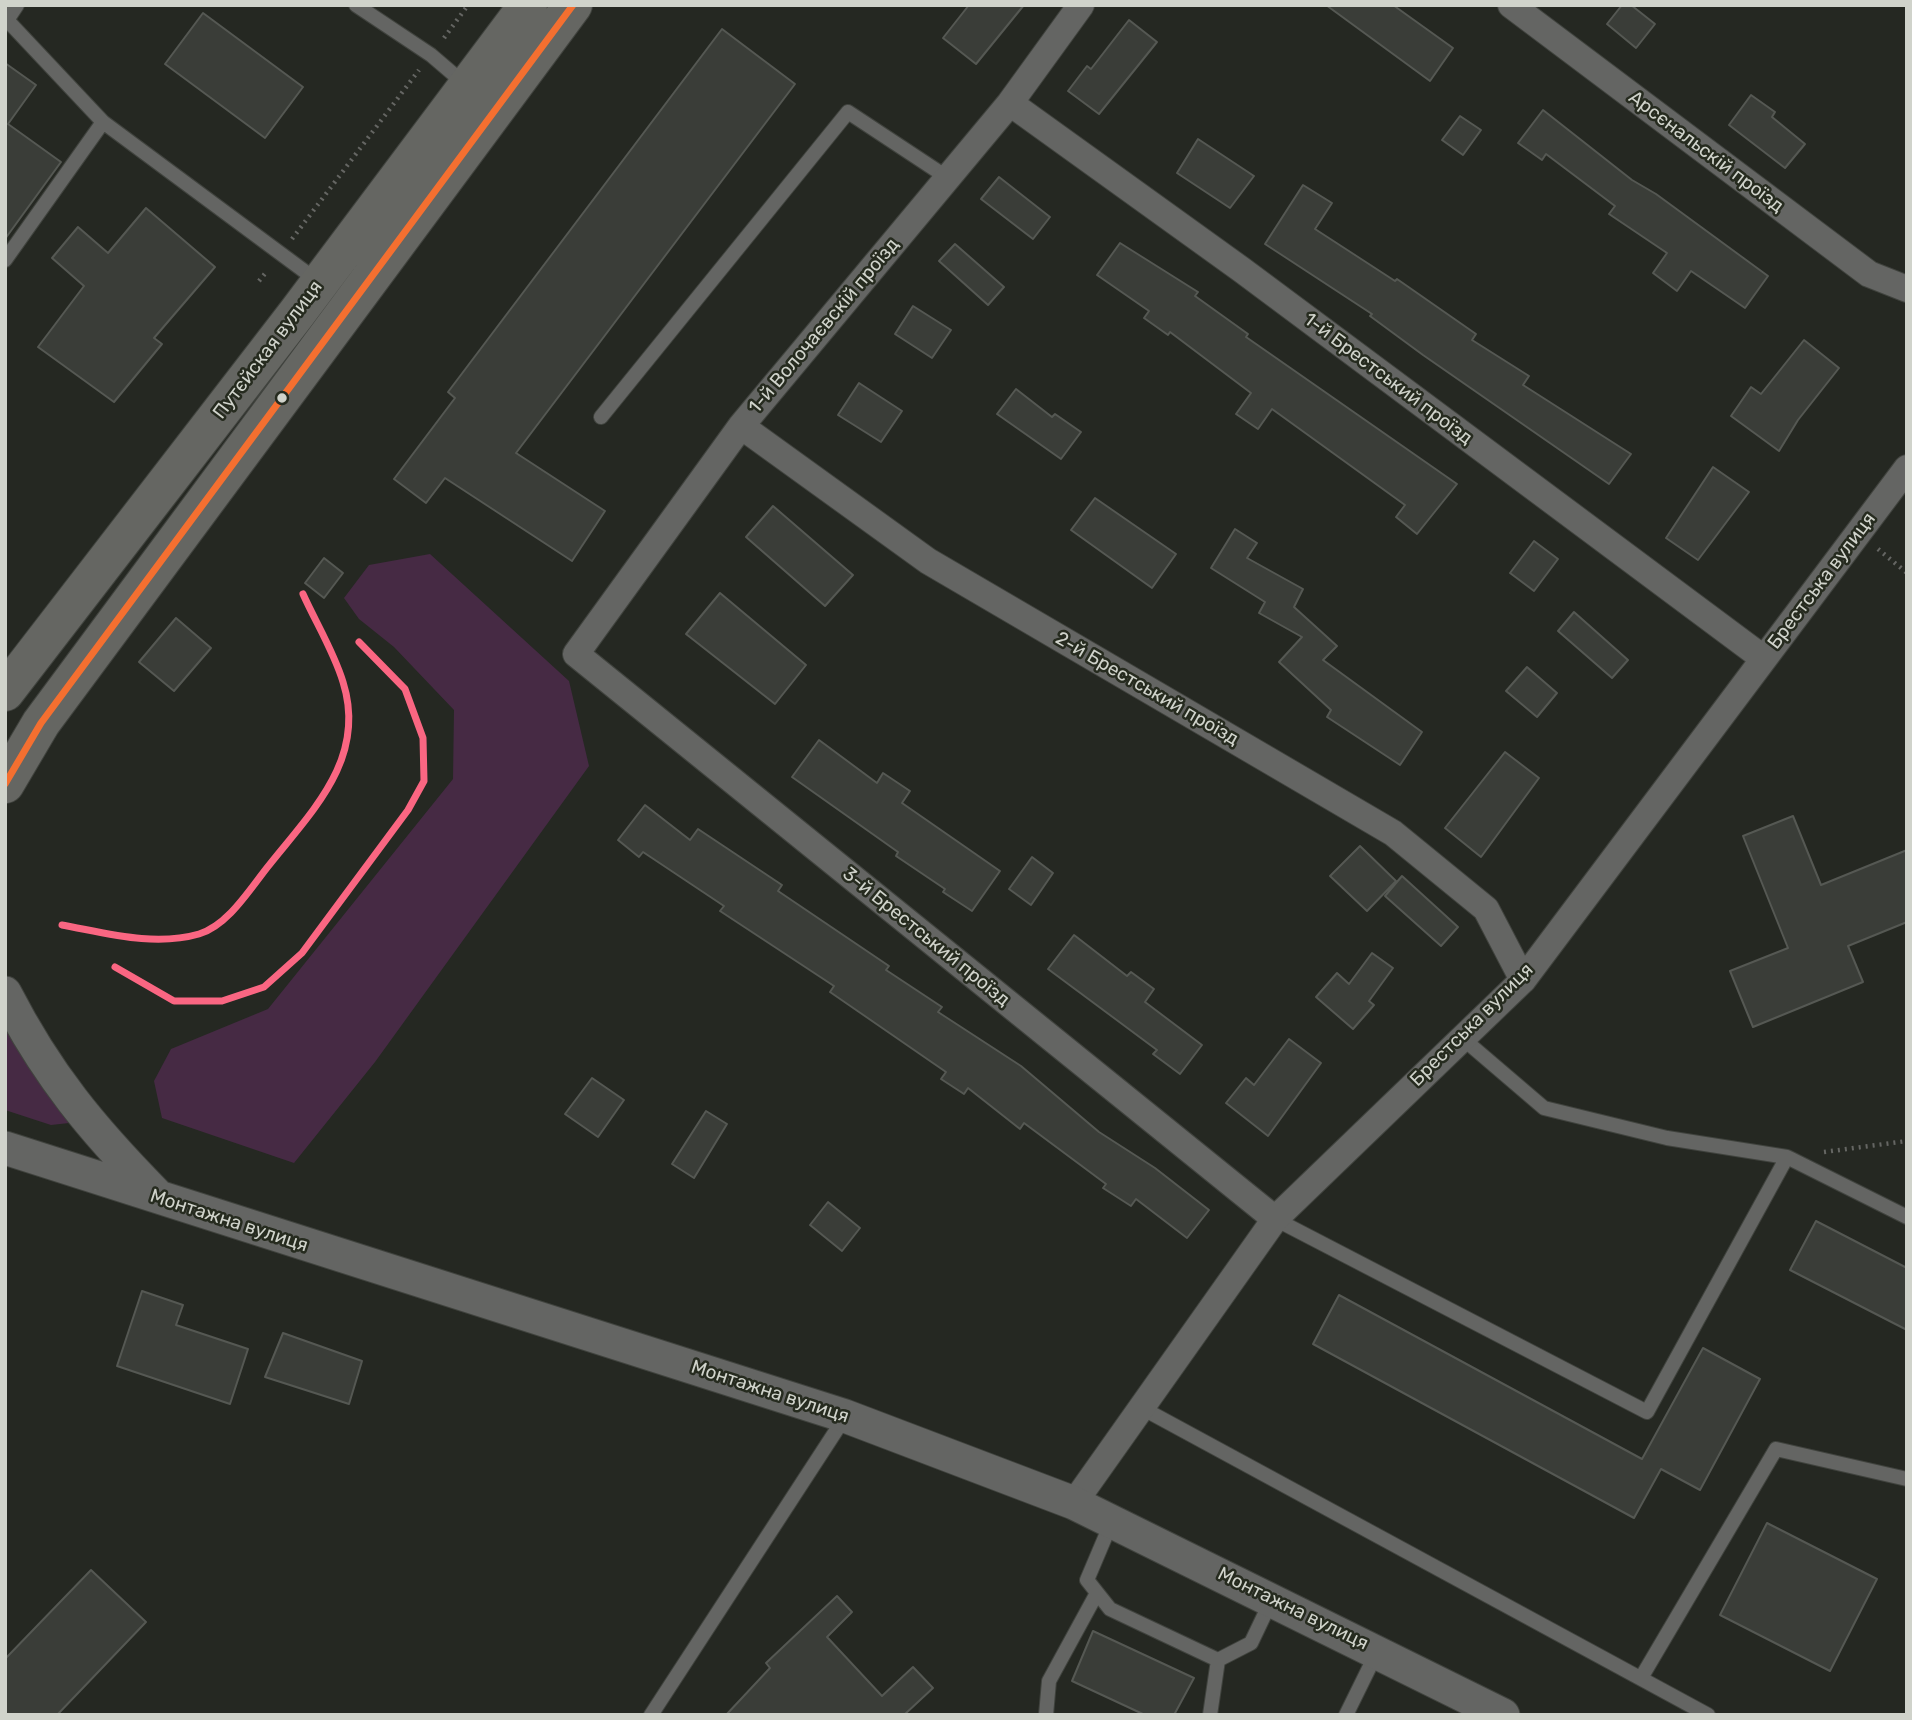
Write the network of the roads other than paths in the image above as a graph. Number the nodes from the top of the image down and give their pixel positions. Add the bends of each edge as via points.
1 (18, 5) edge
2 (356, 5) edge
3 (528, 5) edge
4 (573, 5) edge
5 (1081, 5) edge
6 (1520, 8) edge
7 (6, 19) edge
8 (467, 86) junction
9 (1010, 103) junction
10 (103, 122) junction
11 (948, 178) junction
12 (5, 260) edge
13 (1907, 289) edge
14 (336, 294) junction
15 (601, 417) dead end
16 (741, 426) junction
17 (1907, 468) edge
18 (576, 654) joint
19 (1763, 658) junction
20 (5, 692) edge
21 (5, 784) edge
22 (1523, 980) junction
23 (5, 993) edge
24 (1461, 1037) junction
25 (5, 1148) edge
26 (1787, 1157) junction
27 (160, 1199) junction
28 (1907, 1217) edge
29 (1276, 1219) junction
30 (1140, 1407) junction
31 (845, 1416) junction
32 (1907, 1479) edge
33 (1074, 1503) junction
34 (1112, 1521) junction
35 (1097, 1593) junction
36 (1272, 1599) junction
37 (1378, 1651) junction
38 (1218, 1660) junction
39 (1640, 1678) junction
40 (651, 1715) edge
41 (1046, 1715) edge
42 (1210, 1715) edge
43 (1346, 1715) edge
44 (1503, 1715) edge
45 (1709, 1715) edge

1 - 7 lane
2 - 8 lane via 431,55
3 - 8 main road, Путєйская вулиця
4 - 14 main road, Путєйская вулиця
5 - 9 street, 1-й Волочаєвскій проїзд
6 - 13 street, Арсєнальскій проїзд via 1869,274
7 - 10 lane
8 - 14 main road, Путєйская вулиця
9 - 11 street, 1-й Волочаєвскій проїзд
9 - 19 street, 1-й Брестський проїзд
10 - 12 lane
10 - 14 lane
11 - 15 lane via 848,112
11 - 16 street, 1-й Волочаєвскій проїзд
14 - 20 main road, Путєйская вулиця
14 - 21 main road, Путєйская вулиця via 41,723
16 - 18 street, 1-й Волочаєвскій проїзд
16 - 22 street, 2-й Брестський проїзд via 928,561 1393,834 1486,909
17 - 19 street, Брестська вулиця
18 - 29 street, 3-й Брестський проїзд
19 - 22 street, Брестська вулиця
22 - 24 street, Брестська вулиця
23 - 27 street via 31,1044 69,1100
24 - 26 lane via 1545,1108 1667,1138
24 - 29 street, Брестська вулиця
25 - 27 street, Монтажна вулиця
26 - 28 lane
26 - 29 lane via 1647,1412
27 - 31 street, Монтажна вулиця
29 - 30 street, Брестська вулиця
30 - 33 street, Брестська вулиця
30 - 39 lane
31 - 33 street, Монтажна вулиця
31 - 40 lane
32 - 39 lane via 1776,1449
33 - 34 street, Монтажна вулиця
34 - 35 lane via 1087,1580
34 - 36 street, Монтажна вулиця
35 - 38 lane via 1110,1609
35 - 41 lane via 1049,1681
36 - 37 street, Монтажна вулиця
36 - 38 lane via 1251,1643
37 - 43 lane
37 - 44 street, Монтажна вулиця
38 - 42 lane
39 - 45 lane

